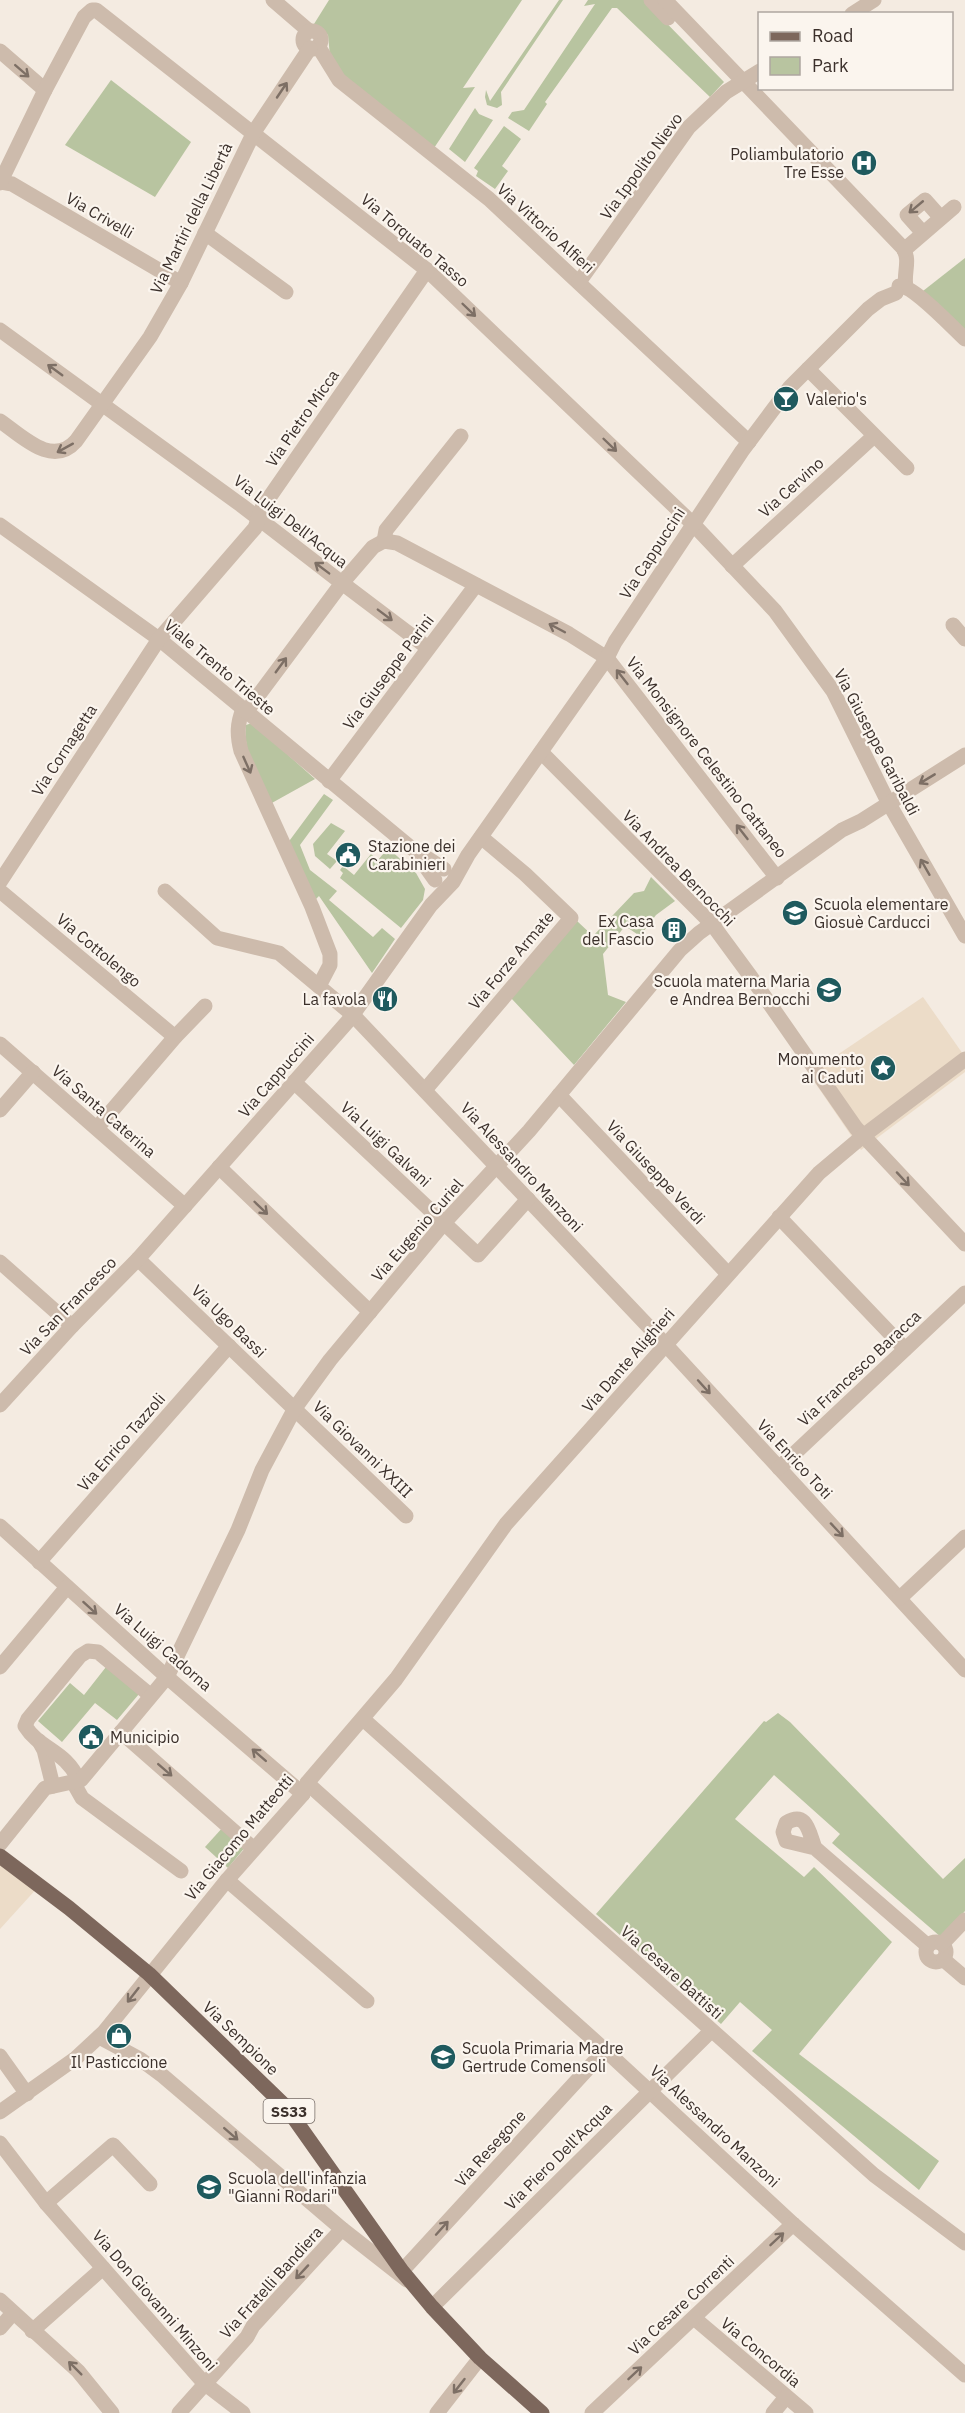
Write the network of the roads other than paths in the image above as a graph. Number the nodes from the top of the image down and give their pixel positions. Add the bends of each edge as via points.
1 (273, 0) edge
2 (651, 0) edge
3 (665, 0) edge
4 (679, 0) edge
5 (874, 0) edge
6 (855, 12) edge
7 (314, 47) junction
8 (0, 51) edge
9 (758, 72) edge
10 (743, 81) junction
11 (45, 90) junction
12 (254, 132) junction
13 (0, 183) edge
14 (954, 207) dead end
15 (941, 218) junction
16 (205, 233) junction
17 (923, 233) junction
18 (904, 250) junction
19 (427, 270) junction
20 (579, 282) junction
21 (181, 283) junction
22 (902, 289) junction
23 (286, 292) dead end
24 (0, 330) edge
25 (965, 339) edge
26 (808, 369) junction
27 (102, 404) junction
28 (0, 421) edge
29 (461, 436) dead end
30 (874, 436) junction
31 (749, 442) junction
32 (907, 468) dead end
33 (258, 518) junction
34 (693, 524) junction
35 (0, 525) edge
36 (384, 541) junction
37 (732, 566) junction
38 (342, 583) junction
39 (476, 585) junction
40 (953, 625) dead end
41 (159, 639) junction
42 (965, 639) edge
43 (428, 648) junction
44 (608, 658) junction
45 (245, 711) junction
46 (541, 752) junction
47 (965, 755) edge
48 (329, 781) junction
49 (888, 802) junction
50 (481, 837) junction
51 (444, 878) junction
52 (777, 878) junction
53 (0, 882) edge
54 (0, 891) edge
55 (165, 891) dead end
56 (712, 924) junction
57 (965, 936) edge
58 (319, 986) junction
59 (205, 1006) dead end
60 (353, 1015) junction
61 (175, 1037) junction
62 (0, 1044) edge
63 (965, 1059) edge
64 (33, 1072) junction
65 (294, 1082) junction
66 (425, 1090) junction
67 (559, 1095) junction
68 (0, 1110) edge
69 (97, 1128) junction
70 (863, 1136) junction
71 (497, 1166) junction
72 (219, 1167) junction
73 (528, 1199) junction
74 (185, 1206) junction
75 (780, 1217) junction
76 (444, 1223) junction
77 (965, 1244) edge
78 (138, 1259) junction
79 (0, 1262) edge
80 (728, 1274) junction
81 (965, 1293) edge
82 (370, 1312) junction
83 (72, 1326) junction
84 (665, 1344) junction
85 (229, 1346) junction
86 (905, 1349) junction
87 (0, 1405) edge
88 (295, 1408) junction
89 (778, 1468) junction
90 (406, 1516) dead end
91 (0, 1526) edge
92 (965, 1537) edge
93 (39, 1562) junction
94 (67, 1587) junction
95 (900, 1598) junction
96 (0, 1667) edge
97 (965, 1670) edge
98 (167, 1677) junction
99 (150, 1695) junction
100 (361, 1722) junction
101 (121, 1732) junction
102 (39, 1741) junction
103 (76, 1781) junction
104 (53, 1786) junction
105 (305, 1788) junction
106 (0, 1844) edge
107 (253, 1848) junction
108 (815, 1848) dead end
109 (0, 1856) edge
110 (181, 1872) dead end
111 (227, 1880) junction
112 (965, 1920) edge
113 (935, 1945) junction
114 (149, 1974) junction
115 (965, 1978) edge
116 (367, 2001) dead end
117 (711, 2031) junction
118 (99, 2037) junction
119 (605, 2050) junction
120 (0, 2056) edge
121 (650, 2090) junction
122 (27, 2094) junction
123 (0, 2112) edge
124 (0, 2144) edge
125 (150, 2184) dead end
126 (46, 2203) junction
127 (793, 2224) junction
128 (342, 2229) junction
129 (965, 2243) edge
130 (103, 2268) junction
131 (402, 2271) junction
132 (414, 2285) junction
133 (0, 2300) edge
134 (432, 2307) junction
135 (13, 2313) junction
136 (694, 2318) junction
137 (0, 2328) edge
138 (32, 2331) junction
139 (480, 2358) junction
140 (965, 2375) edge
141 (204, 2383) junction
142 (786, 2397) junction
143 (112, 2413) edge
144 (179, 2413) edge
145 (243, 2413) edge
146 (437, 2413) edge
147 (542, 2413) edge
148 (592, 2413) edge
149 (773, 2413) edge
150 (806, 2413) edge

1 - 7 street, Via Vittorio Alfieri via 309,31 320,35 321,40
2 - 10 street via 718,70
3 - 10 street
4 - 10 street via 733,56
5 - 6 street
12 -> 7 street, Via Martiri della Libertà
7 - 20 street, Via Vittorio Alfieri via 339,80 489,199
8 -> 11 street
9 - 10 street, Via Ippolito Nievo
10 - 18 street
10 - 20 street, Via Ippolito Nievo via 689,127
11 - 12 street, Via Torquato Tasso via 84,16 92,10 105,16
11 - 13 street
12 - 16 street, Via Martiri della Libertà
12 - 19 street, Via Torquato Tasso
13 - 21 street, Via Crivelli via 12,184
14 - 15 street
15 - 17 street
15 -> 17 street via 925,200 907,215
16 - 21 street, Via Martiri della Libertà
16 - 23 street
17 - 18 street
18 - 22 street via 908,260
19 - 33 street, Via Pietro Micca
19 -> 34 street, Via Torquato Tasso
20 - 31 street, Via Vittorio Alfieri
21 - 27 street, Via Martiri della Libertà via 150,337
22 - 25 street
22 - 26 street, Via Cappuccini via 868,309
27 -> 24 street, Via Luigi Dell'Acqua
26 - 30 street
26 - 31 street, Via Cappuccini
27 -> 28 street via 70,447 57,453 41,449
27 - 33 street, Via Luigi Dell'Acqua
29 - 36 street via 386,530
30 - 32 street
30 - 37 street, Via Cervino
31 - 34 street, Via Cappuccini
38 -> 33 street, Via Luigi Dell'Acqua
33 - 41 street, Via Pietro Micca via 255,528
34 - 37 street, Via Giuseppe Garibaldi
34 - 44 street, Via Cappuccini
35 - 41 street, Viale Trento Trieste
36 - 38 street, Via Luigi Dell'Acqua via 373,547
36 - 39 street via 397,543
37 - 49 street, Via Giuseppe Garibaldi via 775,611 833,691
38 -> 43 street
45 -> 38 street
39 - 43 street, Via Giuseppe Parini
44 -> 39 street
40 - 42 street
41 - 45 street, Viale Trento Trieste
41 - 53 street, Via Cornagetta
43 - 48 street, Via Giuseppe Parini
44 - 46 street, Via Cappuccini
52 -> 44 street, Via Monsignore Celestino Cattaneo
45 - 48 street, Viale Trento Trieste
45 -> 58 street via 238,723 241,751 330,954 330,965
46 - 50 street, Via Cappuccini
46 - 56 street, Via Andrea Bernocchi
47 -> 49 street, Via Eugenio Curiel
48 - 51 street, Viale Trento Trieste
49 - 52 street, Via Eugenio Curiel
57 -> 49 street, Via Giuseppe Garibaldi
50 - 51 street, Via Cappuccini
50 - 66 street, Via Forze Armate via 571,918
51 - 60 street, Via Cappuccini via 431,905
52 - 56 street, Via Eugenio Curiel
54 - 61 street, Via Cottolengo
55 - 58 street, Via Alessandro Manzoni via 217,938 279,953
56 - 67 street, Via Eugenio Curiel via 680,950
56 - 70 street, Via Andrea Bernocchi
58 - 60 street, Via Alessandro Manzoni
59 - 61 street
60 - 65 street, Via Cappuccini
60 - 66 street, Via Alessandro Manzoni
61 - 69 street
62 - 64 street, Via Santa Caterina
63 - 70 street, Via Dante Alighieri
64 - 68 street
64 - 69 street, Via Santa Caterina
65 - 72 street, Via Cappuccini
65 - 76 street, Via Luigi Galvani
66 - 71 street, Via Alessandro Manzoni
67 - 71 street, Via Eugenio Curiel
67 - 80 street, Via Giuseppe Verdi
69 - 74 street, Via Santa Caterina
70 - 75 street, Via Dante Alighieri via 819,1173
70 -> 77 street, Via Andrea Bernocchi
71 - 73 street, Via Alessandro Manzoni
71 - 76 street, Via Eugenio Curiel
72 - 74 street, Via Cappuccini
72 -> 82 street
73 - 76 street, Via Luigi Galvani via 478,1255
73 - 84 street, Via Alessandro Manzoni
74 - 78 street, Via Cappuccini
75 - 80 street, Via Dante Alighieri
75 - 86 street
76 - 82 street, Via Eugenio Curiel
78 - 83 street, Via San Francesco
78 - 85 street, Via Ugo Bassi
79 - 83 street
80 - 84 street, Via Dante Alighieri
81 - 86 street, Via Francesco Baracca
82 - 88 street, Via Eugenio Curiel
83 - 87 street, Via San Francesco
84 -> 89 street, Via Enrico Toti
84 - 100 street, Via Dante Alighieri via 506,1524
85 - 88 street, Via Ugo Bassi
85 - 93 street, Via Enrico Tazzoli
86 - 89 street, Via Francesco Baracca
88 - 90 street, Via Giovanni XXIII
88 - 98 street, Via Eugenio Curiel via 262,1470 238,1530
89 -> 95 street, Via Enrico Toti
91 - 93 street, Via Luigi Cadorna
92 - 95 street
93 - 94 street, Via Luigi Cadorna
94 - 96 street
94 -> 98 street, Via Luigi Cadorna
95 - 97 street, Via Enrico Toti
98 - 99 street, Via Eugenio Curiel
105 -> 98 street, Via Luigi Cadorna
99 - 101 street, Via Eugenio Curiel
99 - 102 street via 98,1652 84,1653 25,1723
100 - 105 street, Via Giacomo Matteotti
100 - 117 street, Via Cesare Battisti
101 - 103 street, Via Eugenio Curiel
101 -> 107 street
102 - 103 street via 65,1759 75,1770
102 - 104 street
103 - 104 street
103 - 110 street via 82,1798
104 - 106 street via 45,1788
105 - 107 street, Via Giacomo Matteotti
105 - 119 street, Via Alessandro Manzoni
107 - 111 street, Via Giacomo Matteotti
108 - 113 street
109 - 114 main road, Via Sempione / SS33
111 - 114 street, Via Giacomo Matteotti
111 - 116 street
112 - 113 street
113 - 115 street via 926,1954 929,1960 944,1960
114 -> 118 street, Via Giacomo Matteotti
114 - 131 main road, Via Sempione / SS33 via 286,2107
117 - 121 street, Via Piero Dell'Acqua
117 - 129 street, Via Cesare Battisti via 874,2175
118 - 122 street, Via Giacomo Matteotti
118 -> 128 street via 163,2076
119 - 121 street, Via Alessandro Manzoni
131 -> 119 street, Via Resegone
120 - 122 street
121 - 127 street, Via Alessandro Manzoni
121 - 134 street, Via Piero Dell'Acqua
122 - 123 street, Via Giacomo Matteotti
124 - 126 street, Via Don Giovanni Minzoni
125 - 126 street via 114,2145
126 - 130 street, Via Don Giovanni Minzoni
136 -> 127 street, Via Cesare Correnti
127 - 140 street, Via Alessandro Manzoni
128 - 132 street
128 -> 141 street, Via Fratelli Bandiera
130 - 138 street
130 - 141 street, Via Don Giovanni Minzoni
131 - 132 main road, Via Sempione / SS33
132 - 134 main road, Via Sempione / SS33
133 - 135 street
134 - 139 main road, Via Sempione / SS33
135 - 137 street
135 - 138 street
136 - 142 street, Via Concordia
148 -> 136 street, Via Cesare Correnti
143 -> 138 street via 78,2371
139 -> 146 street
139 - 147 main road, Via Sempione / SS33
141 - 144 street, Via Fratelli Bandiera
141 - 145 street, Via Don Giovanni Minzoni
142 - 149 street
142 - 150 street, Via Concordia

